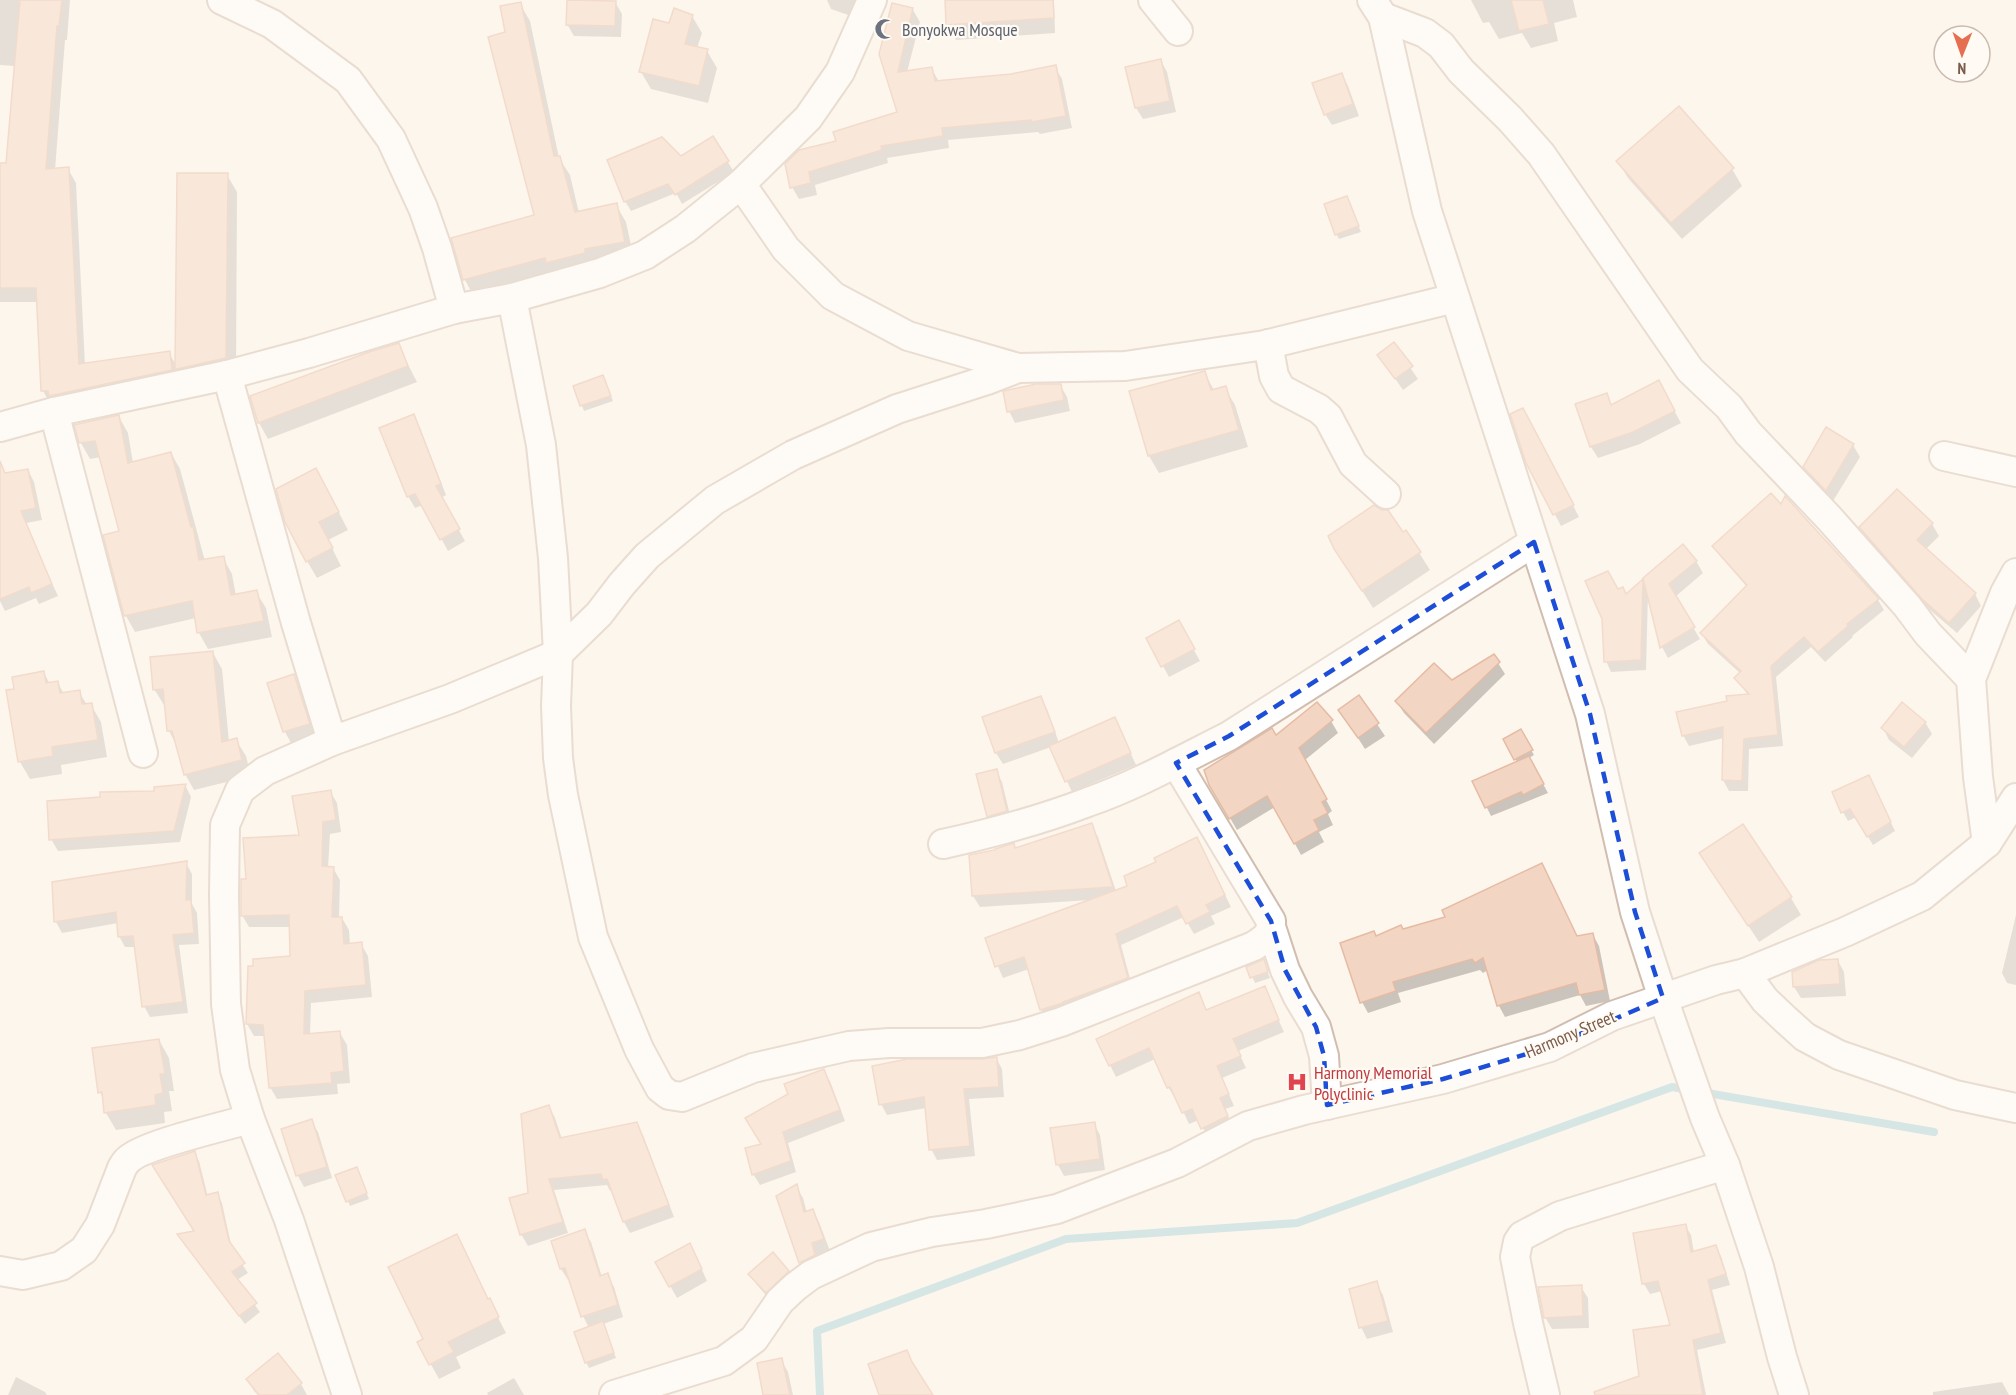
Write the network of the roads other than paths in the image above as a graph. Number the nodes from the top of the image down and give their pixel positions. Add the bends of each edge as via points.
1 (222, 0) edge
2 (872, 0) edge
3 (1152, 0) edge
4 (1377, 9) edge
5 (1178, 31) dead end
6 (741, 184) junction
7 (512, 298) junction
8 (1455, 298) junction
9 (454, 309) junction
10 (1268, 344) junction
11 (1018, 368) junction
12 (227, 375) junction
13 (54, 412) junction
14 (0, 427) edge
15 (1944, 456) dead end
16 (2016, 472) edge
17 (1386, 494) dead end
18 (1534, 542) junction
19 (2016, 573) edge
20 (558, 654) junction
21 (1971, 679) junction
22 (332, 741) junction
23 (144, 753) dead end
24 (1176, 763) junction
25 (2016, 798) edge
26 (1987, 843) junction
27 (944, 844) dead end
28 (2016, 844) edge
29 (1272, 930) junction
30 (1745, 973) junction
31 (1663, 998) junction
32 (1327, 1104) junction
33 (2016, 1108) edge
34 (250, 1119) junction
35 (1725, 1165) junction
36 (0, 1271) edge
37 (347, 1395) edge
38 (614, 1395) edge
39 (1545, 1395) edge
40 (1794, 1395) edge

1 - 9 street via 272,24 348,80 391,139 437,248
2 - 6 street via 840,72 808,118
3 - 5 street
4 - 8 street via 1427,211
4 - 21 street via 1441,45 1461,71 1510,119 1541,154 1690,370 1729,407 1748,433
6 - 7 street via 685,230 645,255 600,273
6 - 11 street via 786,249 833,296 908,336
7 - 9 street
7 - 20 street via 541,445
8 - 10 street
8 - 18 street
9 - 12 street
10 - 11 street via 1125,366
10 - 17 street via 1274,376 1281,389 1328,417 1353,465
11 - 20 street via 897,409 793,455 715,500 647,556 599,614
12 - 13 street
12 - 22 street
13 - 14 street
13 - 23 street
15 - 16 street
18 - 24 street via 1229,736
18 - 31 street via 1590,714 1635,912
19 - 21 street
20 - 22 street via 450,699
20 - 29 street via 558,758 593,937 639,1049 660,1088 669,1095 682,1097 753,1068 849,1046 982,1043 1020,1035 1254,946
21 - 26 street
22 - 34 street via 266,771 240,790 225,825 226,1004 235,1070
24 - 27 street via 1090,802
24 - 29 street via 1271,921
25 - 26 street, Harmony Street
26 - 28 street
26 - 30 street, Harmony Street via 1922,896
29 - 32 street via 1298,997 1316,1028 1324,1056
30 - 31 street, Harmony Street
30 - 33 street via 1765,1000 1805,1037 1839,1055 1955,1095
31 - 32 street, Harmony Street via 1612,1016 1550,1047 1443,1079
31 - 35 street
32 - 38 street, Harmony Street via 1248,1126 1177,1163 1057,1209 871,1247 811,1275 795,1287 754,1339 724,1361
34 - 36 street via 135,1155 122,1168 100,1225 84,1250 61,1266 23,1275
34 - 37 street via 289,1220
35 - 39 street via 1560,1216 1522,1236 1515,1257
35 - 40 street via 1759,1267

